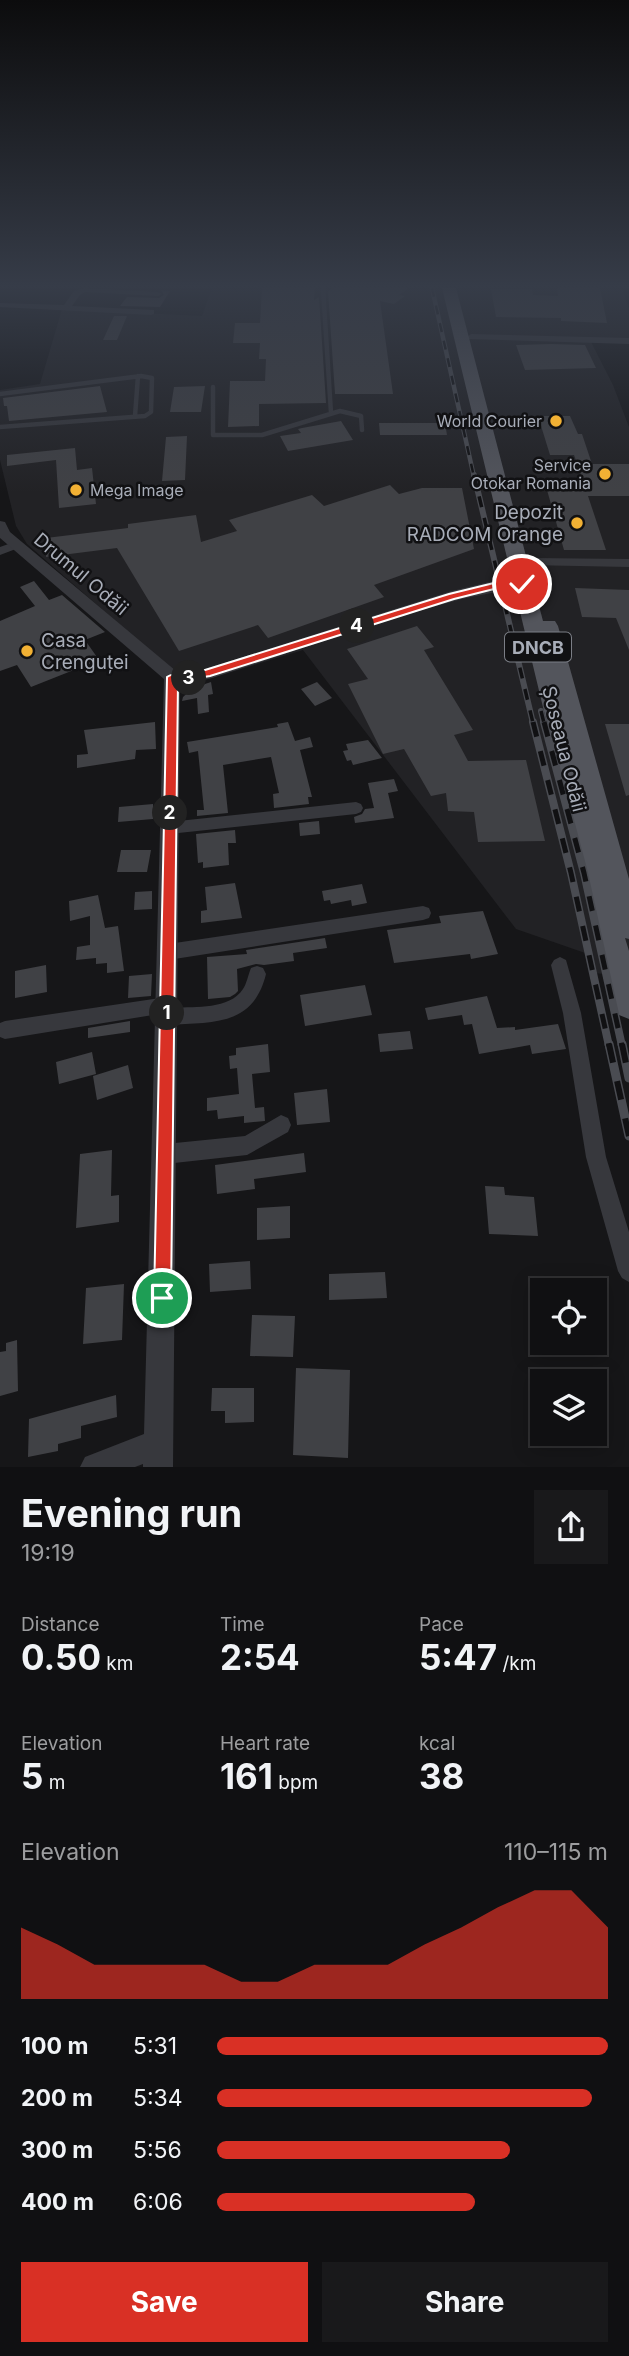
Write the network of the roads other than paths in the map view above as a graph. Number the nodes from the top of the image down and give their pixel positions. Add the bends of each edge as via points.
1 (327, 356) edge
2 (466, 356) edge
3 (476, 356) edge
4 (138, 376) junction
5 (213, 387) dead end
6 (0, 394) edge
7 (331, 413) junction
8 (135, 416) junction
9 (0, 427) edge
10 (362, 430) dead end
11 (1, 529) edge
12 (16, 545) junction
13 (0, 551) edge
14 (531, 562) junction
15 (629, 563) edge
16 (522, 584) junction
17 (172, 677) junction
18 (356, 808) dead end
19 (169, 828) junction
20 (423, 913) dead end
21 (629, 927) edge
22 (168, 952) junction
23 (560, 965) dead end
24 (257, 974) dead end
25 (629, 1006) edge
26 (167, 1011) junction
27 (5, 1030) dead end
28 (281, 1125) dead end
29 (165, 1154) junction
30 (629, 1271) edge
31 (158, 1455) edge
32 (95, 1467) edge

1 - 7 lane
2 - 16 main road, Șoseaua Odăii / DNCB
3 - 14 main road, Șoseaua Odăii / DNCB
4 - 6 lane
4 - 8 lane
4 - 8 lane via 152,378 151,412
5 - 7 lane via 213,435 261,435
7 - 10 lane via 357,412
8 - 9 lane
11 - 12 street, Drumul Odăii
12 - 13 street
12 - 17 street, Drumul Odăii
14 - 15 street
14 - 21 main road, Șoseaua Odăii / DNCB
16 - 17 street via 452,596 206,674
16 - 25 main road, Șoseaua Odăii / DNCB
17 - 19 street
18 - 19 street
19 - 22 street
20 - 22 street
22 - 26 street
23 - 30 street via 572,1009 596,1157
24 - 26 street via 252,995 242,1005
26 - 27 street
26 - 29 street
28 - 29 street via 247,1145
29 - 31 street
31 - 32 street

